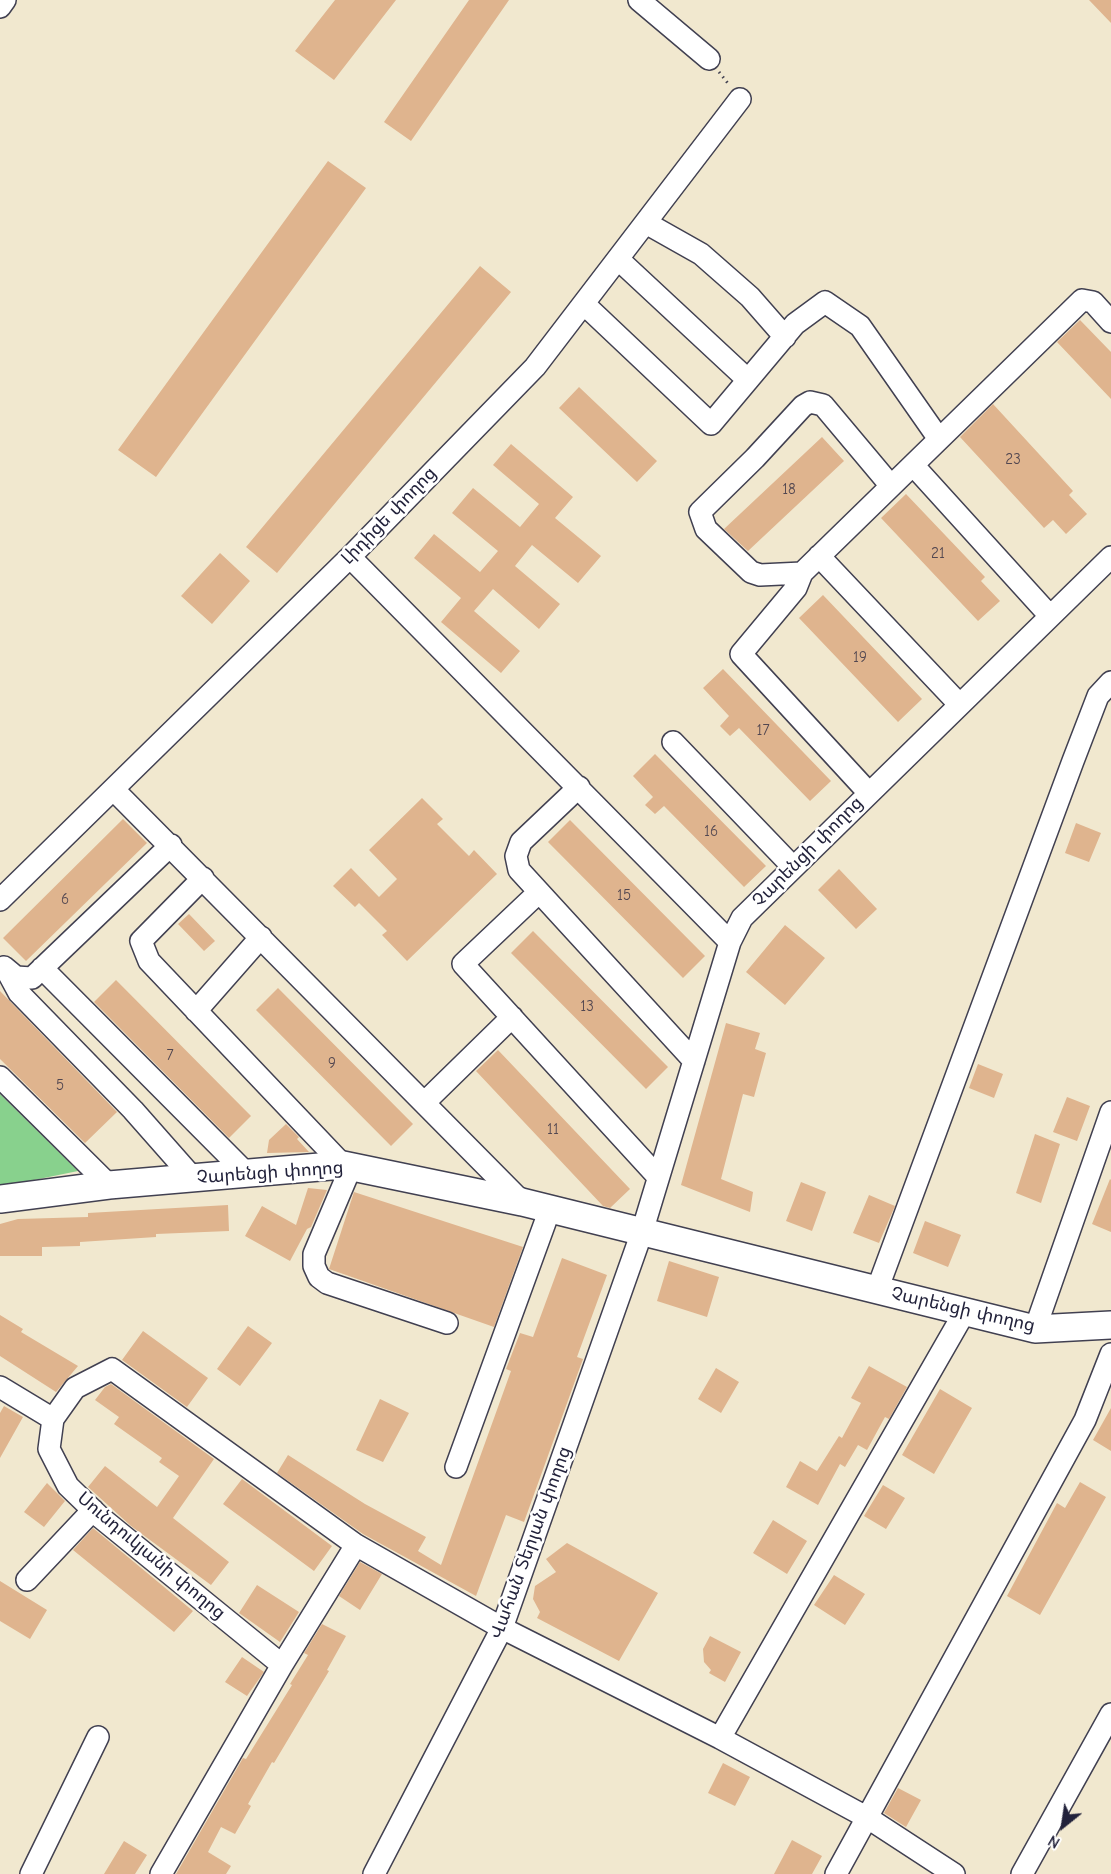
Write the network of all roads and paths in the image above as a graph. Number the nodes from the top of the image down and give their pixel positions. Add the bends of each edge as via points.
1 (5, 0) edge
2 (639, 0) edge
3 (0, 7) edge
4 (709, 59) joint
5 (740, 99) joint
6 (646, 223) junction
7 (618, 259) junction
8 (584, 304) junction
9 (1111, 322) edge
10 (785, 337) junction
11 (748, 380) junction
12 (939, 439) junction
13 (913, 465) junction
14 (891, 486) junction
15 (819, 556) junction
16 (351, 557) junction
17 (1111, 557) edge
18 (802, 573) junction
19 (1050, 616) junction
20 (1111, 682) edge
21 (959, 704) junction
22 (673, 742) dead end
23 (579, 787) junction
24 (114, 790) junction
25 (868, 792) junction
26 (171, 845) junction
27 (793, 867) junction
28 (203, 878) junction
29 (538, 893) junction
30 (0, 900) edge
31 (261, 936) junction
32 (730, 942) junction
33 (3, 966) edge
34 (42, 968) junction
35 (196, 1011) junction
36 (512, 1017) junction
37 (694, 1061) junction
38 (0, 1077) edge
39 (424, 1102) junction
40 (1111, 1112) edge
41 (347, 1166) junction
42 (246, 1173) junction
43 (658, 1177) junction
44 (193, 1178) junction
45 (109, 1185) junction
46 (0, 1199) edge
47 (522, 1202) junction
48 (550, 1209) junction
49 (642, 1232) junction
50 (878, 1290) junction
51 (964, 1313) junction
52 (447, 1323) dead end
53 (1111, 1325) edge
54 (1035, 1329) junction
55 (1111, 1354) edge
56 (0, 1387) edge
57 (53, 1419) junction
58 (456, 1467) dead end
59 (93, 1510) junction
60 (356, 1545) junction
61 (27, 1580) dead end
62 (502, 1629) junction
63 (282, 1665) junction
64 (1111, 1714) edge
65 (98, 1737) dead end
66 (720, 1738) junction
67 (868, 1818) junction
68 (31, 1874) edge
69 (161, 1874) edge
70 (374, 1874) edge
71 (836, 1874) edge
72 (954, 1874) edge
73 (1022, 1874) edge

1 - 3 street
2 - 4 street
4 - 5 path
5 - 6 street, Լիդիցե փողոց
6 - 7 street, Լիդիցե փողոց
6 - 10 street via 700,254 750,297
7 - 8 street, Լիդիցե փողոց
7 - 11 street
8 - 11 street via 711,424
8 - 16 street, Լիդիցե փողոց via 535,367
9 - 12 street via 1093,302 1082,300
10 - 11 street
10 - 12 street via 795,324 825,302 860,326
12 - 13 street
13 - 14 street
13 - 19 street
14 - 15 street
14 - 18 street via 822,405 810,402 700,512 706,528 751,572
15 - 18 street
15 - 21 street
16 - 23 street
16 - 24 street, Լիդիցե փողոց
17 - 19 street, Չարենցի փողոց
18 - 25 street via 796,588 741,654
19 - 21 street, Չարենցի փողոց
20 - 50 street via 1098,696 1073,761
21 - 25 street, Չարենցի փողոց
22 - 27 street
23 - 29 street via 521,842 516,856 519,870
23 - 32 street
24 - 26 street
24 - 30 street, Լիդիցե փողոց
25 - 27 street, Չարենցի փողոց
26 - 28 street
26 - 34 street
27 - 32 street, Չարենցի փողոց via 742,918
28 - 31 street
28 - 35 street via 141,941 149,961
29 - 36 street via 463,964
29 - 37 street
31 - 35 street
31 - 39 street
32 - 37 street, Չարենցի փողոց
33 - 34 street via 26,980
33 - 44 street via 19,993
34 - 42 street
35 - 41 street
36 - 39 street
36 - 43 street
37 - 43 street, Չարենցի փողոց
38 - 45 street
39 - 47 street
40 - 54 street
41 - 42 main road, Չարենցի փողոց
41 - 47 main road, Չարենցի փողոց
41 - 52 street via 314,1254 319,1277
42 - 44 main road, Չարենցի փողոց
43 - 49 street, Չարենցի փողոց
44 - 45 main road, Չարենցի փողոց
45 - 46 main road, Չարենցի փողոց
47 - 48 main road, Չարենցի փողոց
48 - 49 main road, Չարենցի փողոց
48 - 58 street
49 - 50 main road, Չարենցի փողոց
49 - 62 street, Վահան Տերյան փողոց
50 - 51 main road, Չարենցի փողոց
51 - 54 main road, Չարենցի փողոց
51 - 66 street
53 - 54 main road, Չարենցի փողոց
55 - 67 street via 1085,1420
56 - 57 street
57 - 59 street, Սունդուկյանի փողոց via 49,1449 68,1486
57 - 60 street via 75,1388 112,1369
59 - 61 street
59 - 63 street, Սունդուկյանի փողոց
60 - 62 street
60 - 63 street
62 - 66 street
62 - 70 street, Վահան Տերյան փողոց
63 - 69 street
64 - 73 street
65 - 68 street
66 - 67 street
67 - 71 street
67 - 72 street

